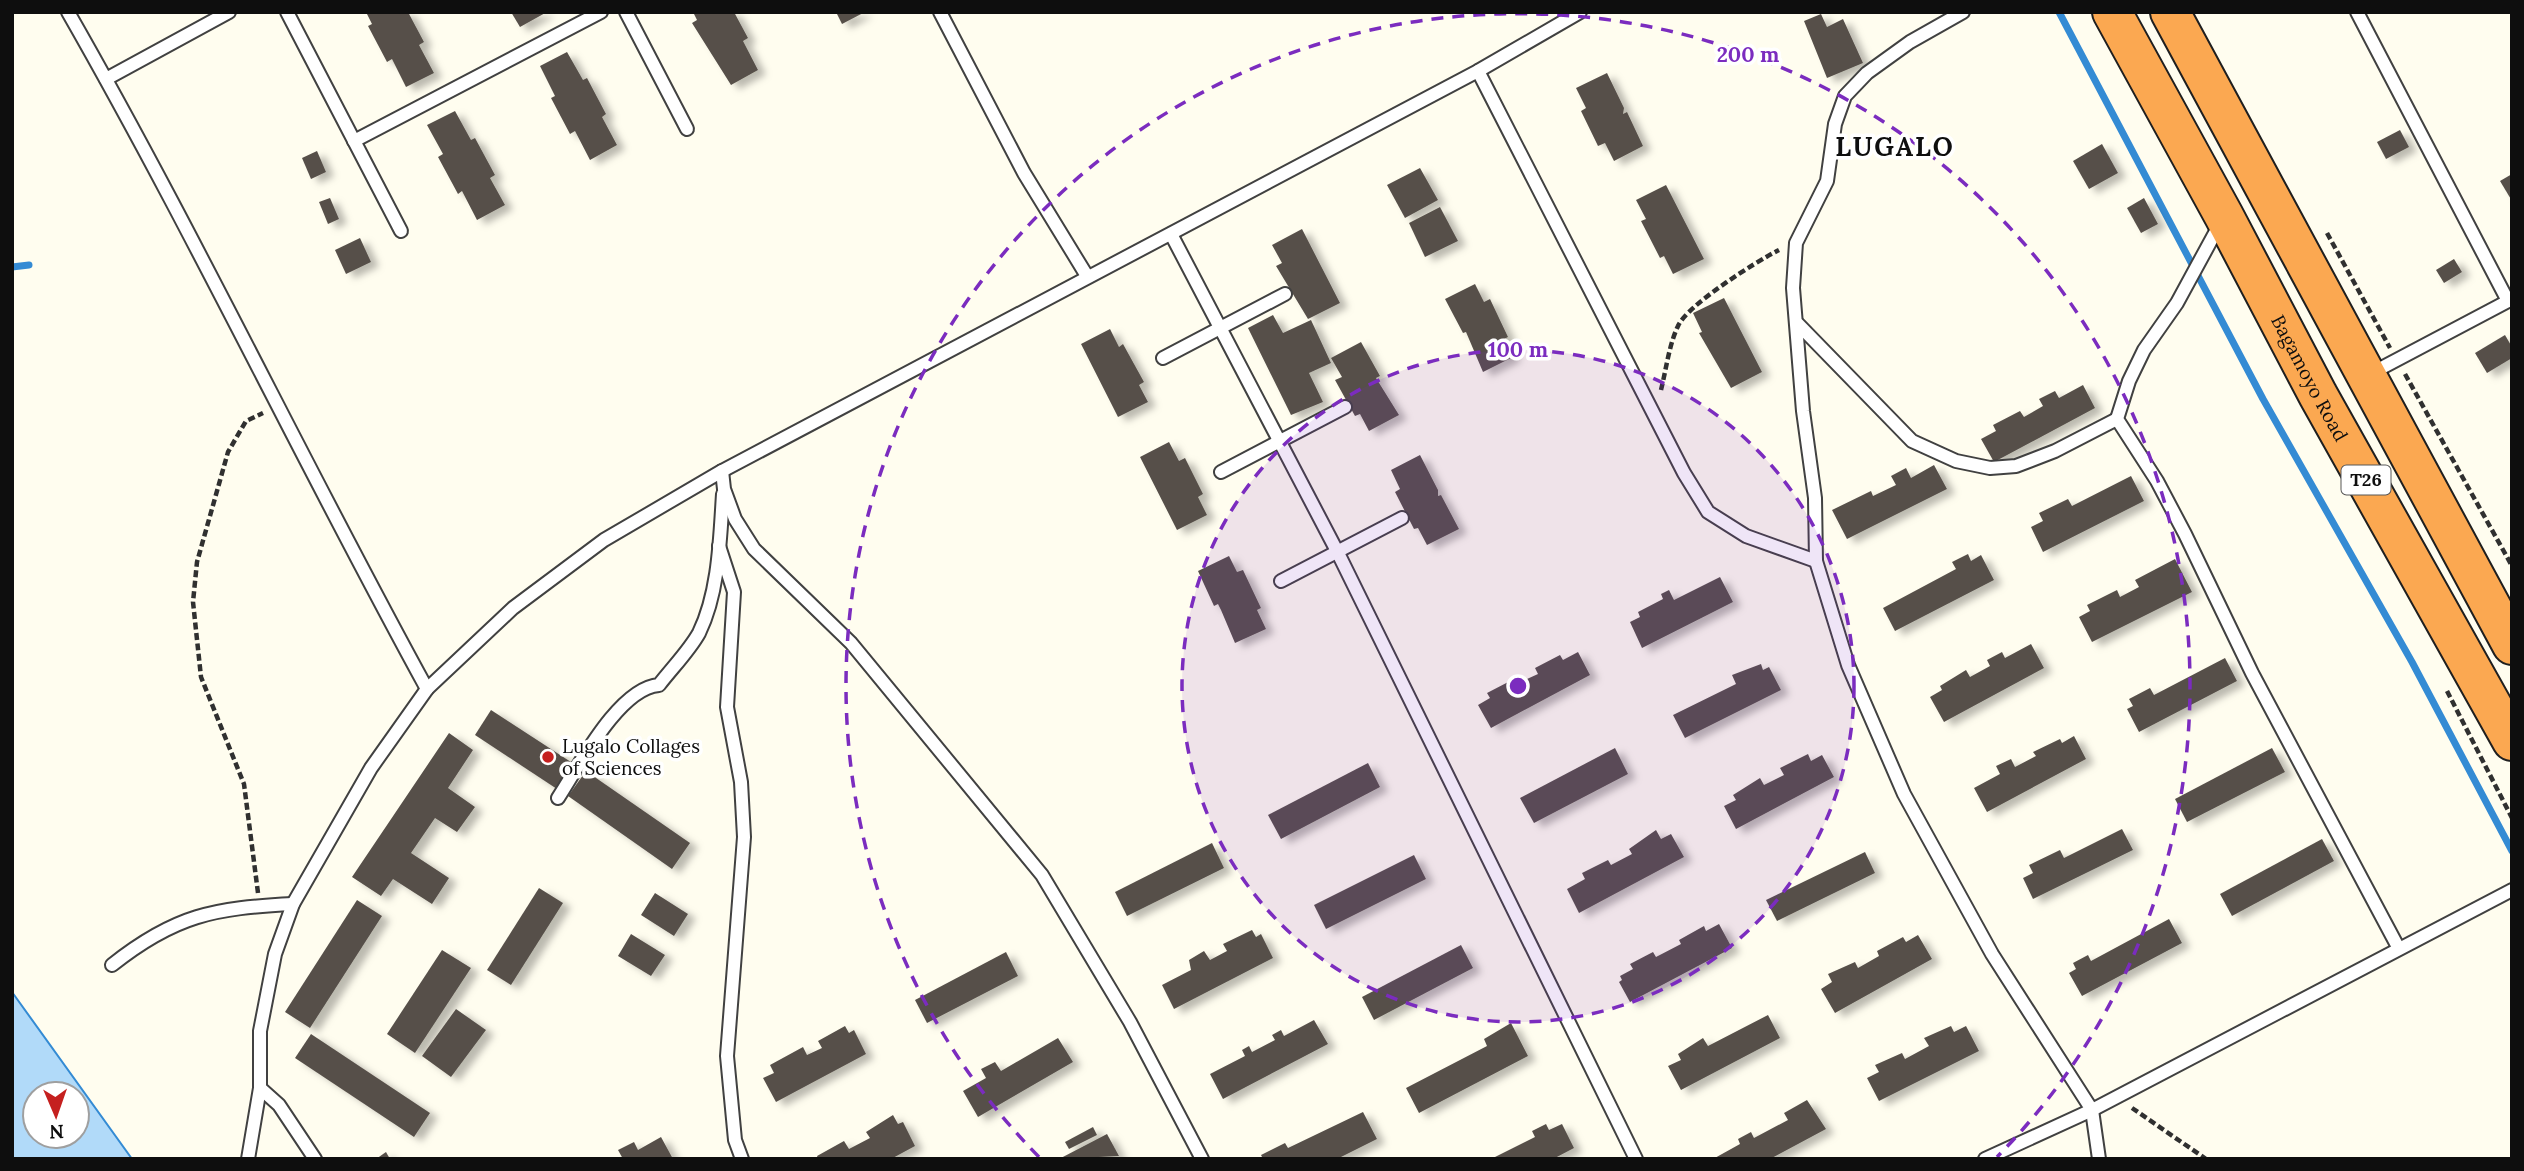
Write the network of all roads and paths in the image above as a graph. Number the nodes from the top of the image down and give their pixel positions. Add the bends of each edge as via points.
1 (68, 12) edge
2 (229, 12) edge
3 (287, 12) edge
4 (601, 12) edge
5 (626, 12) edge
6 (940, 12) edge
7 (1580, 12) edge
8 (1963, 12) edge
9 (2112, 12) edge
10 (2170, 12) edge
11 (2357, 12) edge
12 (1478, 71) junction
13 (106, 79) junction
14 (687, 129) dead end
15 (354, 141) junction
16 (2224, 216) junction
17 (401, 231) dead end
18 (1171, 234) junction
19 (1796, 243) junction
20 (1087, 276) junction
21 (1285, 294) dead end
22 (2510, 300) edge
23 (1798, 324) junction
24 (1220, 328) junction
25 (1163, 358) dead end
26 (2382, 368) junction
27 (279, 404) junction
28 (1345, 407) dead end
29 (1654, 414) junction
30 (2117, 419) junction
31 (1280, 442) junction
32 (722, 471) junction
33 (1222, 472) dead end
34 (724, 489) junction
35 (1402, 518) dead end
36 (719, 546) junction
37 (1338, 553) junction
38 (1816, 561) junction
39 (2512, 566) edge
40 (1281, 581) dead end
41 (2512, 645) edge
42 (427, 688) junction
43 (2512, 741) edge
44 (558, 798) dead end
45 (2512, 890) edge
46 (293, 904) junction
47 (260, 906) junction
48 (2398, 947) junction
49 (112, 965) dead end
50 (260, 1088) junction
51 (2118, 1095) junction
52 (2092, 1110) junction
53 (248, 1159) edge
54 (315, 1159) edge
55 (743, 1159) edge
56 (1202, 1159) edge
57 (1636, 1159) edge
58 (1985, 1159) edge
59 (2099, 1159) edge
60 (2206, 1159) edge

1 - 13 lane
2 - 13 lane
3 - 15 lane
4 - 15 lane
5 - 14 lane
6 - 20 lane via 1024,173
7 - 12 lane
8 - 19 lane via 1878,65 1844,96 1827,181
9 - 16 highway, Bagamoyo Road / T26
10 - 26 highway, T26
11 - 22 lane
12 - 18 lane
12 - 29 lane
13 - 27 lane
15 - 17 lane
16 - 30 lane via 2144,350
16 - 43 highway, Bagamoyo Road / T26 via 2318,395
18 - 20 lane
18 - 24 lane
19 - 23 lane via 1793,288
19 - 29 path via 1761,259 1678,324
20 - 32 lane
21 - 24 lane
22 - 26 lane
23 - 30 lane via 1912,442 1956,461 1990,468 2016,466
23 - 38 lane via 1815,498
24 - 25 lane
24 - 31 lane
26 - 39 path
26 - 41 highway, T26
27 - 42 lane
27 - 47 path via 246,421 228,452 197,562 193,602 201,677 244,784
28 - 31 lane
29 - 38 lane via 1708,512 1746,536
30 - 48 lane via 2157,481 2258,685
31 - 33 lane
31 - 37 lane
32 - 34 lane
32 - 42 lane via 604,540 513,608
34 - 36 lane
34 - 56 lane via 735,519 754,549 851,643 1042,875 1130,1022
35 - 37 lane
36 - 44 lane via 708,611 698,635 659,685 645,686 606,724
36 - 55 lane via 734,592 727,707 741,782 744,837 727,1056 735,1140
37 - 40 lane
37 - 57 lane
38 - 52 lane via 1848,664 1904,794 1992,954
42 - 46 lane via 371,768
45 - 48 lane
46 - 47 lane
46 - 50 lane via 269,978 260,1031
47 - 49 lane via 212,912 173,924
48 - 51 lane
50 - 53 lane
50 - 54 lane via 279,1105
51 - 52 lane
51 - 60 path via 2142,1117
52 - 58 lane
52 - 59 lane

